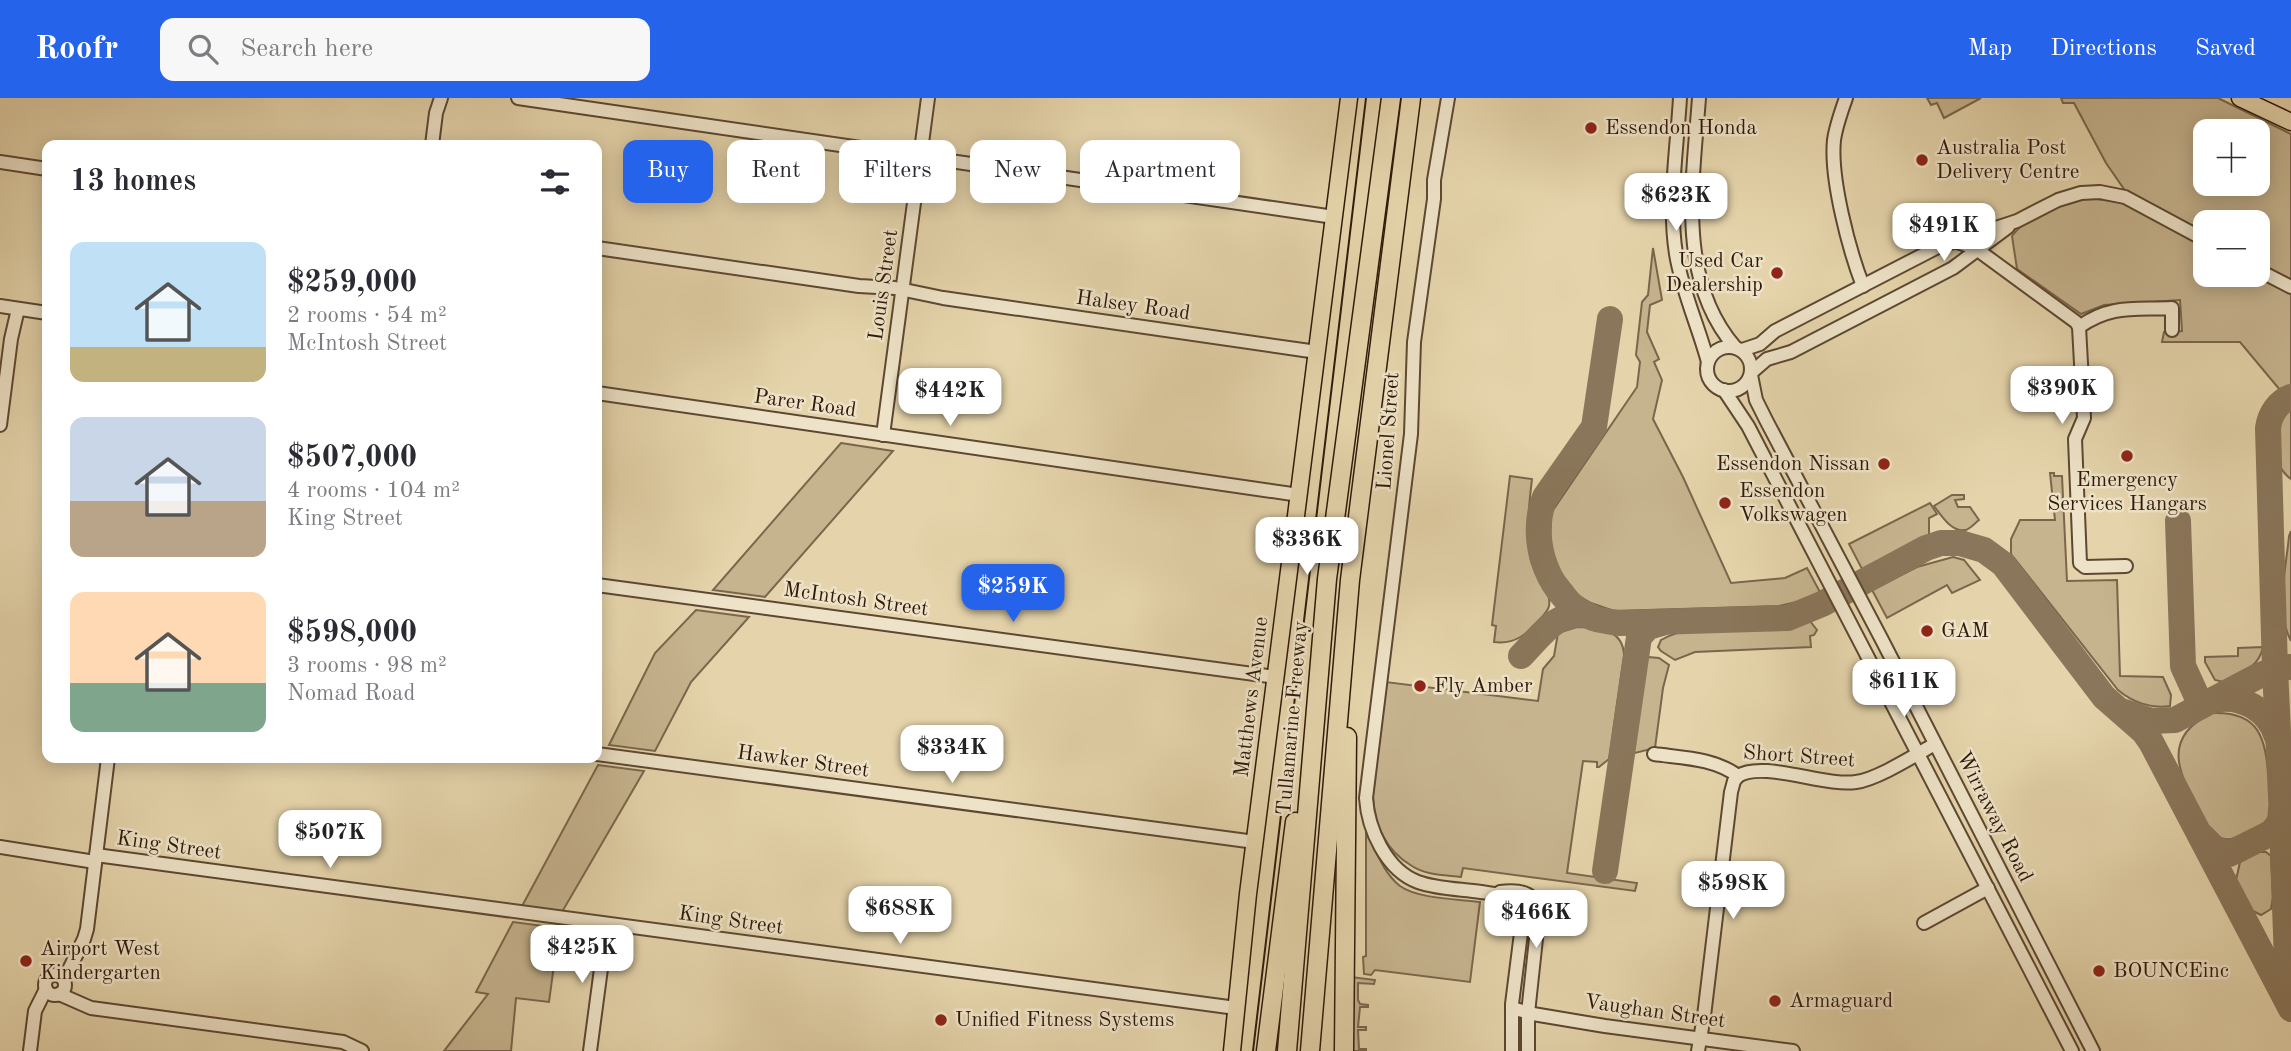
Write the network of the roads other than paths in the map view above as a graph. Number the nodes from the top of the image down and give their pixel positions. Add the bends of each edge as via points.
1 (435, 98) edge
2 (441, 98) edge
3 (518, 98) edge
4 (928, 98) edge
5 (1349, 98) edge
6 (1391, 98) edge
7 (1411, 98) edge
8 (1423, 98) edge
9 (1448, 98) edge
10 (1680, 98) edge
11 (1699, 98) edge
12 (1846, 98) edge
13 (2240, 98) edge
14 (436, 113) junction
15 (2291, 122) edge
16 (433, 140) edge
17 (922, 140) edge
18 (839, 144) edge
19 (956, 160) edge
20 (0, 162) edge
21 (42, 168) edge
22 (1675, 180) junction
23 (1694, 181) junction
24 (914, 203) edge
25 (1334, 217) junction
26 (2017, 221) junction
27 (2193, 234) edge
28 (1954, 242) junction
29 (602, 249) edge
30 (1978, 251) junction
31 (1900, 266) junction
32 (2270, 276) edge
33 (1864, 285) junction
34 (2291, 287) edge
35 (1912, 289) junction
36 (902, 293) junction
37 (1387, 295) junction
38 (10, 307) edge
39 (1869, 311) junction
40 (42, 312) edge
41 (2079, 327) junction
42 (2172, 330) dead end
43 (1738, 349) junction
44 (1317, 352) junction
45 (1708, 362) junction
46 (1751, 373) junction
47 (1724, 390) junction
48 (602, 394) edge
49 (0, 425) edge
50 (883, 435) junction
51 (1299, 495) junction
52 (1825, 532) junction
53 (1808, 541) junction
54 (2126, 566) dead end
55 (1327, 579) junction
56 (1350, 580) junction
57 (602, 586) edge
58 (1276, 677) junction
59 (1935, 744) junction
60 (1919, 753) junction
61 (1654, 754) dead end
62 (602, 755) edge
63 (107, 763) edge
64 (1738, 776) junction
65 (1255, 842) junction
66 (0, 847) edge
67 (96, 859) junction
68 (1988, 888) junction
69 (1493, 893) junction
70 (1924, 923) dead end
71 (607, 924) junction
72 (57, 986) junction
73 (1236, 1008) junction
74 (1512, 1008) junction
75 (1528, 1013) junction
76 (2086, 1037) junction
77 (1699, 1045) edge
78 (2068, 1049) edge
79 (30, 1051) edge
80 (362, 1051) edge
81 (590, 1051) edge
82 (1232, 1051) edge
83 (1266, 1051) edge
84 (1287, 1051) edge
85 (1310, 1051) edge
86 (1344, 1051) edge
87 (1512, 1051) edge
88 (1528, 1051) edge
89 (1793, 1051) edge
90 (2093, 1051) edge

1 - 14 street
2 - 14 street
3 - 18 street
4 - 17 street, Louis Street
5 - 25 main road, Matthews Avenue
6 - 55 highway, Tullamarine Freeway
7 - 37 highway
8 - 37 highway
9 - 69 street, Lionel Street via 1416,331 1411,434 1366,798 1376,836 1406,875 1422,883
10 - 22 street
11 - 23 street
12 - 33 street via 1835,134 1834,163 1853,260
13 - 15 main road
14 - 16 street
19 - 25 street
20 - 21 street
22 - 23 street
22 - 45 street via 1678,268
23 - 43 street via 1697,267 1709,308
24 - 36 street, Louis Street
25 - 44 main road, Matthews Avenue
26 - 27 street via 2070,195 2100,192 2125,197
26 - 28 street
26 - 30 street
28 - 30 street
28 - 31 street
29 - 36 street, Halsey Road
30 - 35 street
30 - 41 street
31 - 33 street
31 - 35 street
32 - 34 street
33 - 39 street via 1872,298
33 - 43 street via 1775,331 1758,345
35 - 39 street
36 - 44 street, Halsey Road
36 - 50 street, Louis Street
37 - 56 highway
38 - 40 street
38 - 49 street via 11,339
39 - 46 street via 1791,352 1767,359
41 - 42 street via 2109,311 2172,308
41 - 54 street via 2084,418 2075,439 2080,562 2085,567
43 - 45 street via 1720,348
43 - 46 street via 1750,359
44 - 51 main road, Matthews Avenue
45 - 47 street via 1710,381
46 - 47 street via 1740,388
46 - 52 street, Wirraway Road via 1759,406
47 - 53 street, Wirraway Road
48 - 50 street, Parer Road
50 - 51 street, Parer Road
51 - 58 main road, Matthews Avenue
52 - 53 street
52 - 59 street, Wirraway Road
53 - 60 street, Wirraway Road
55 - 83 highway
55 - 84 highway, Tullamarine Freeway
56 - 85 highway
56 - 86 highway
57 - 58 street, McIntosh Street
58 - 65 main road, Matthews Avenue
59 - 60 street, Short Street
59 - 76 street, Wirraway Road
60 - 64 street, Short Street via 1857,782 1755,770
60 - 68 street, Wirraway Road
61 - 64 street, Short Street via 1713,762
62 - 65 street, Hawker Street
63 - 67 street
64 - 77 street via 1731,792
65 - 73 main road, Matthews Avenue
66 - 67 street, King Street
67 - 71 street, King Street
67 - 72 street via 87,929
68 - 70 street
68 - 78 street, Wirraway Road
69 - 74 street via 1517,901 1523,912
69 - 75 street, Lionel Street via 1526,893 1539,907
71 - 73 street, King Street
71 - 81 street
72 - 79 street via 34,1021
72 - 80 street via 91,1008 343,1042
73 - 82 main road, Matthews Avenue
74 - 75 street, Vaughan Street
74 - 87 street
75 - 77 street, Vaughan Street
75 - 88 street, Lionel Street
76 - 78 street
76 - 90 street, Wirraway Road
77 - 89 street, Vaughan Street

